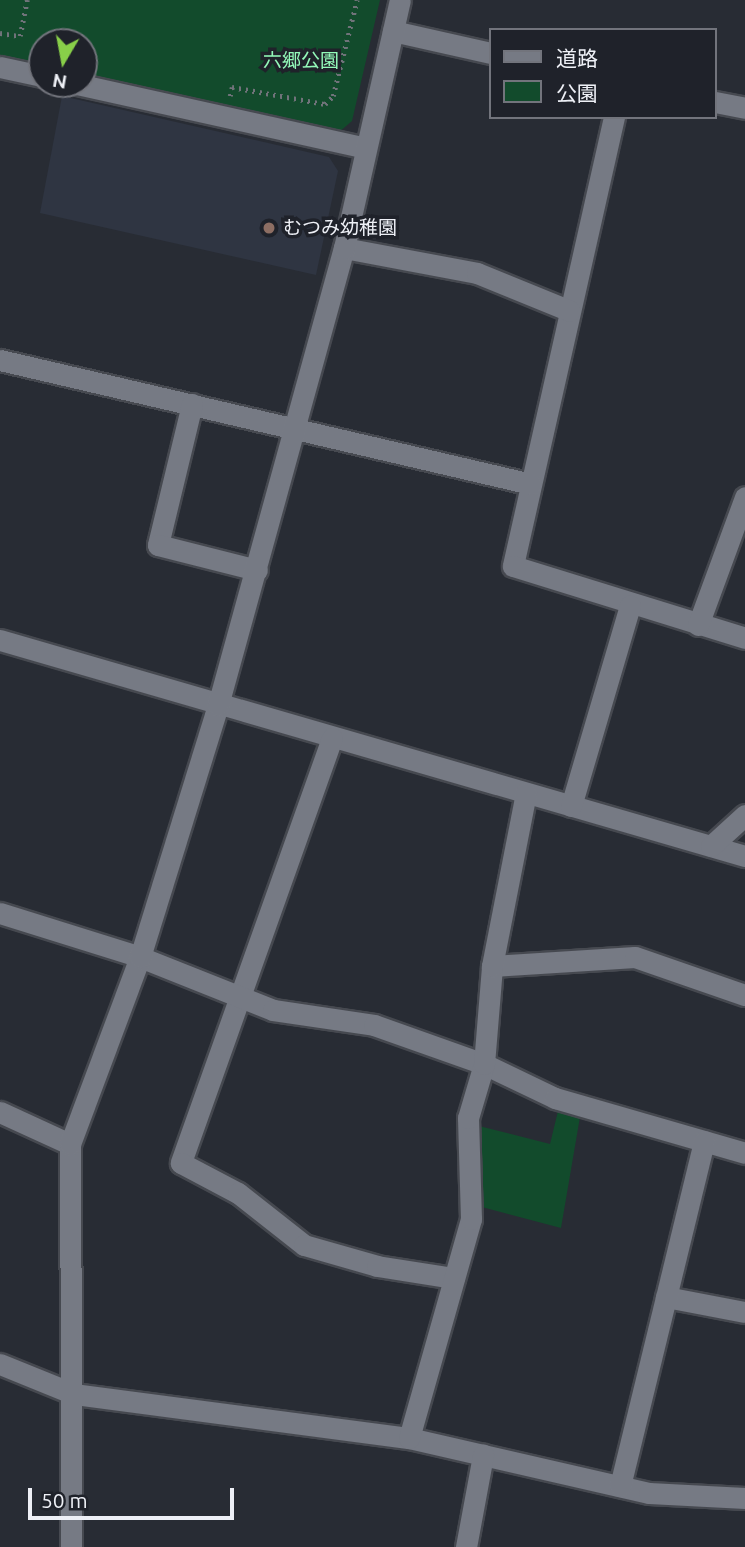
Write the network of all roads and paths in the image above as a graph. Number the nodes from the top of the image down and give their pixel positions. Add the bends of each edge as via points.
1 (27, 0) edge
2 (357, 0) edge
3 (400, 0) edge
4 (393, 31) junction
5 (0, 33) edge
6 (490, 53) edge
7 (0, 67) edge
8 (28, 73) edge
9 (98, 89) edge
10 (717, 102) edge
11 (745, 108) edge
12 (227, 118) junction
13 (614, 119) edge
14 (365, 149) junction
15 (344, 248) junction
16 (570, 311) junction
17 (0, 360) edge
18 (192, 404) junction
19 (298, 428) junction
20 (531, 484) junction
21 (745, 497) edge
22 (257, 570) junction
23 (630, 605) junction
24 (698, 625) junction
25 (745, 638) edge
26 (0, 640) edge
27 (218, 705) junction
28 (332, 738) junction
29 (526, 793) junction
30 (571, 806) junction
31 (745, 815) edge
32 (710, 846) junction
33 (745, 856) edge
34 (0, 912) edge
35 (140, 957) junction
36 (492, 966) junction
37 (745, 995) edge
38 (240, 996) junction
39 (484, 1063) junction
40 (0, 1112) edge
41 (704, 1141) junction
42 (70, 1144) junction
43 (745, 1153) edge
44 (454, 1278) junction
45 (666, 1297) junction
46 (745, 1312) edge
47 (0, 1364) edge
48 (74, 1394) junction
49 (409, 1438) junction
50 (483, 1455) junction
51 (620, 1486) junction
52 (745, 1498) edge
53 (71, 1547) edge
54 (466, 1547) edge

1 - 5 path via 20,36
2 - 12 path via 333,96 325,104 232,87
3 - 4 street
4 - 6 street
4 - 14 street
7 - 8 street
9 - 12 street
10 - 11 street
12 - 14 street
13 - 16 street
14 - 15 street
15 - 16 street via 477,273
15 - 19 street
16 - 20 street
17 - 18 street
18 - 19 street
18 - 22 street via 158,545
19 - 20 street
19 - 22 street
20 - 23 street via 513,566
21 - 24 street
22 - 27 street
23 - 24 street
23 - 30 street
24 - 25 street
26 - 27 street
27 - 28 street
27 - 35 street
28 - 29 street
28 - 38 street
29 - 30 street
29 - 36 street
30 - 32 street
31 - 32 street
32 - 33 street
34 - 35 street
35 - 38 street
35 - 42 street
36 - 37 street via 635,957
36 - 39 street
38 - 39 street via 273,1010 374,1025
38 - 44 street via 181,1163 238,1193 304,1245 377,1266
39 - 41 street via 555,1098
39 - 44 street via 468,1118 471,1219
40 - 42 street
41 - 43 street
41 - 45 street
42 - 48 street
44 - 49 street
45 - 46 street
45 - 51 street
47 - 48 street
48 - 49 street
48 - 53 street
49 - 50 street
50 - 51 street
50 - 54 street
51 - 52 street

